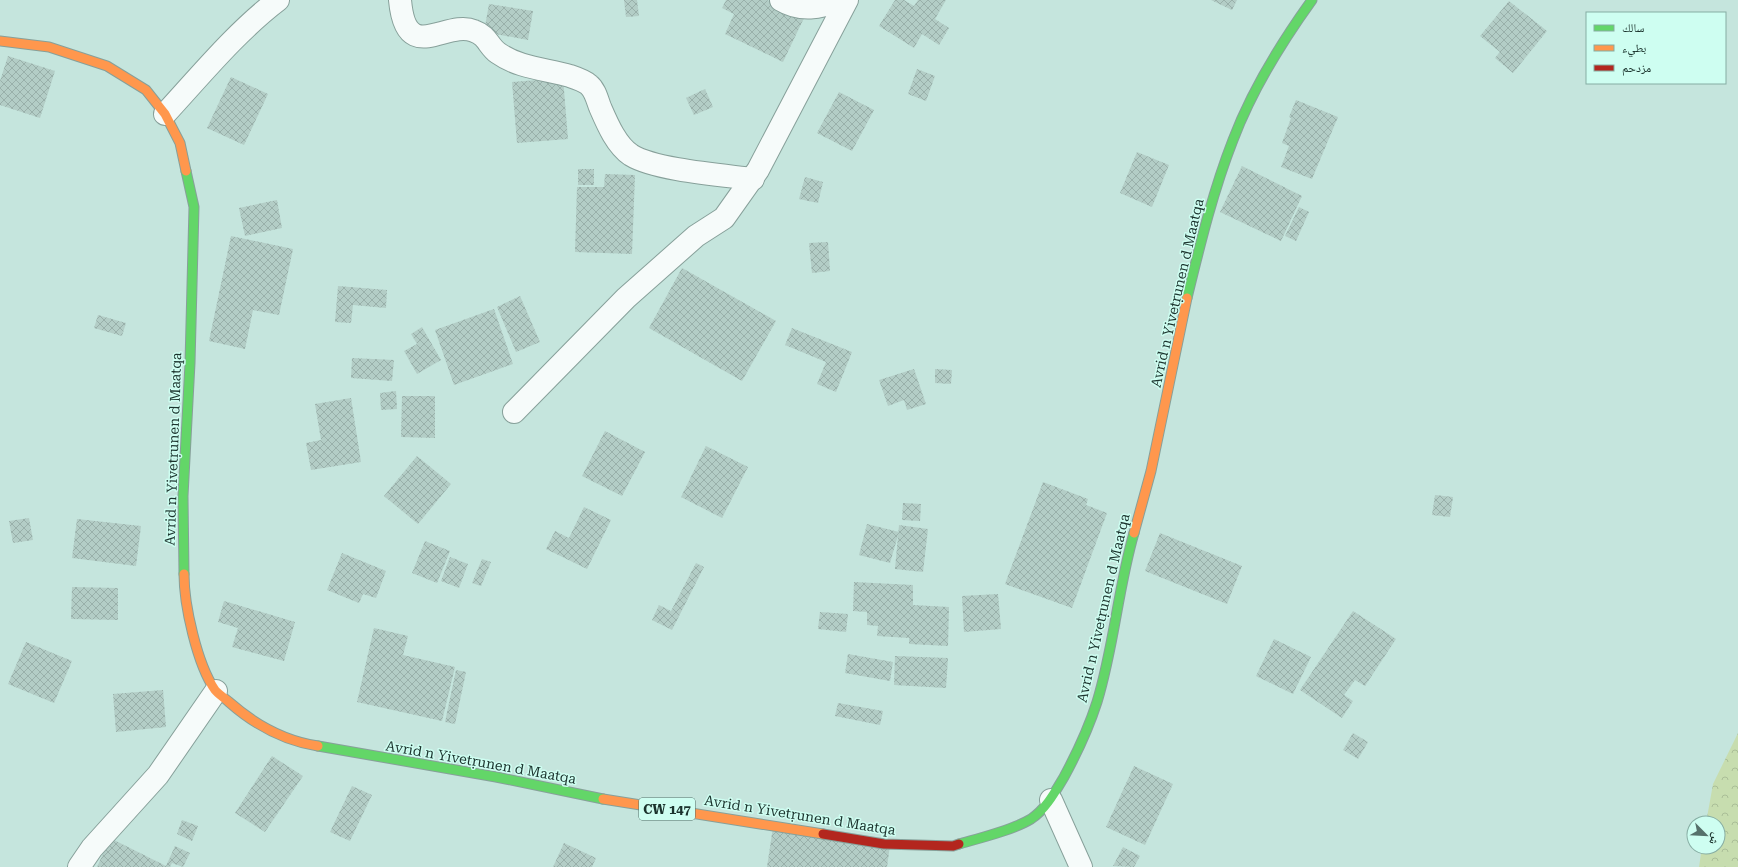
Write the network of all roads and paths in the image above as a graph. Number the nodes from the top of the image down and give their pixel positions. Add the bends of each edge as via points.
1 (278, 0) edge
2 (400, 0) edge
3 (781, 0) edge
4 (840, 0) edge
5 (847, 0) edge
6 (1312, 0) edge
7 (0, 41) edge
8 (165, 114) junction
9 (752, 179) junction
10 (514, 412) dead end
11 (216, 690) junction
12 (1051, 800) junction
13 (79, 867) edge
14 (1080, 867) edge

1 - 8 street via 222,53
2 - 9 street via 405,25 423,37 462,29 473,30 485,37 497,52 515,62 572,76 589,84 619,143 631,154 652,164
3 - 4 street via 805,9 826,6
5 - 9 street
6 - 12 main road, Avrid n Yivetṛunen d Maatqa / CW 147 via 1283,40 1253,96 1233,139 1216,187 1180,330 1151,471 1124,568 1111,644 1097,702 1075,757
7 - 8 main road, Avrid n Yivetṛunen d Maatqa / CW 147 via 49,47 106,66 146,90
8 - 11 main road, Avrid n Yivetṛunen d Maatqa / CW 147 via 180,143 194,207 183,496 184,581 192,627 203,667
9 - 10 street via 724,218 696,236 626,298
11 - 12 main road, Avrid n Yivetṛunen d Maatqa / CW 147 via 240,712 266,729 310,745 496,777 596,798 884,844 953,846 1030,819
11 - 13 street via 158,775 92,848
12 - 14 street

